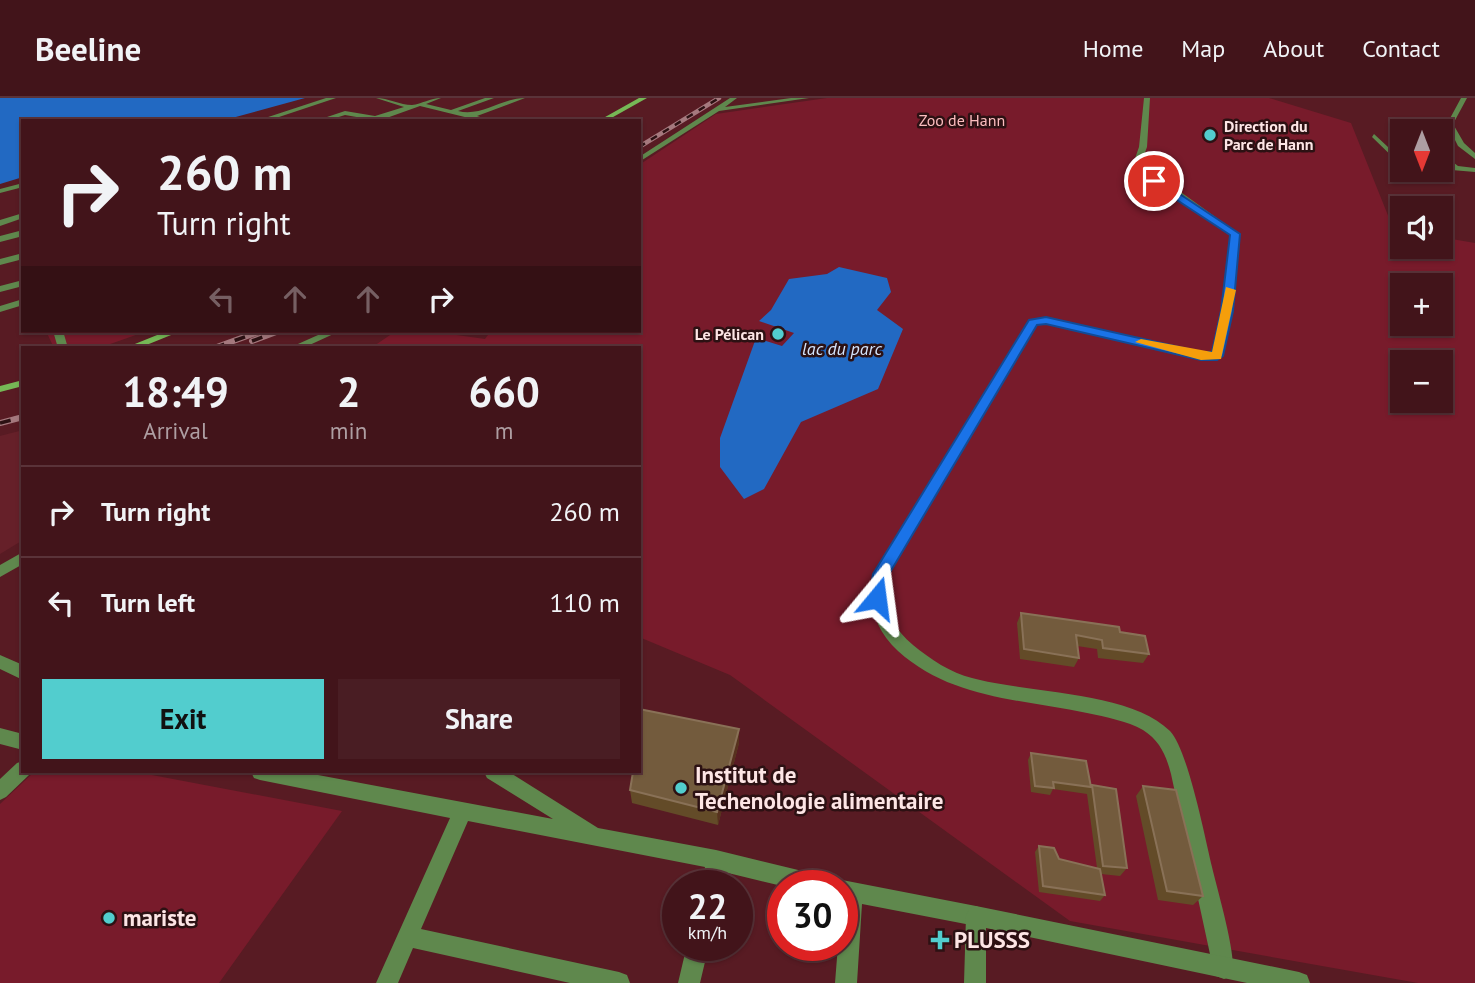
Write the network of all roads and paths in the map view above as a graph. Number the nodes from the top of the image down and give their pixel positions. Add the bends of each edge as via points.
1 (333, 98) edge
2 (379, 98) edge
3 (438, 98) edge
4 (491, 98) edge
5 (522, 98) edge
6 (644, 98) edge
7 (734, 98) edge
8 (764, 98) edge
9 (806, 98) edge
10 (1146, 98) edge
11 (1464, 98) edge
12 (772, 103) junction
13 (309, 106) junction
14 (418, 106) junction
15 (716, 110) junction
16 (453, 111) junction
17 (340, 114) junction
18 (475, 118) edge
19 (266, 119) edge
20 (324, 119) edge
21 (370, 119) edge
22 (379, 119) edge
23 (605, 119) edge
24 (1374, 136) dead end
25 (1390, 152) edge
26 (1475, 157) edge
27 (641, 159) edge
28 (1453, 165) edge
29 (1453, 169) edge
30 (1457, 169) junction
31 (1475, 170) edge
32 (21, 186) edge
33 (0, 191) edge
34 (21, 216) edge
35 (0, 223) edge
36 (21, 234) edge
37 (0, 239) edge
38 (21, 257) edge
39 (0, 262) edge
40 (21, 284) edge
41 (0, 289) edge
42 (21, 303) edge
43 (0, 309) edge
44 (171, 333) edge
45 (330, 333) edge
46 (139, 346) edge
47 (299, 346) edge
48 (21, 384) edge
49 (0, 389) edge
50 (21, 557) edge
51 (0, 572) edge
52 (0, 662) edge
53 (21, 672) edge
54 (0, 736) edge
55 (21, 741) edge
56 (21, 771) edge
57 (265, 773) edge
58 (495, 773) edge
59 (0, 791) edge
60 (462, 812) junction
61 (598, 837) junction
62 (716, 860) junction
63 (714, 870) edge
64 (767, 872) edge
65 (858, 893) edge
66 (976, 916) junction
67 (409, 937) junction
68 (694, 961) edge
69 (846, 961) edge
70 (1224, 968) junction
71 (559, 977) edge
72 (387, 983) edge
73 (619, 983) edge
74 (689, 983) edge
75 (846, 983) edge
76 (975, 983) edge
77 (1298, 983) edge

1 - 13 street
2 - 14 street
3 - 14 street
4 - 16 street
5 - 18 street
6 - 23 main road
7 - 15 street
8 - 12 street
9 - 12 street
10 - 70 street via 1143,147 1134,173 1175,192 1235,234 1217,356 1033,322 881,574 877,598 887,628 913,655 943,675 1133,717 1165,738 1196,838
11 - 26 street via 1450,124
12 - 15 street
13 - 17 street
13 - 19 street
14 - 16 street
14 - 22 street
15 - 27 street
16 - 18 street
17 - 20 street
17 - 21 street
24 - 25 street
28 - 30 street
29 - 30 street
30 - 31 street
32 - 33 street
34 - 35 street
36 - 37 street
38 - 39 street
40 - 41 street
42 - 43 street
44 - 46 main road
45 - 47 street
48 - 49 main road
50 - 51 street
52 - 53 street
54 - 55 street
56 - 59 street
57 - 60 street
58 - 61 street
60 - 61 street
60 - 67 street
61 - 62 street
62 - 63 street
62 - 64 street
65 - 66 street
66 - 70 street
66 - 76 street
67 - 71 street
67 - 72 street
68 - 74 street
69 - 75 street
70 - 77 street
71 - 73 street

